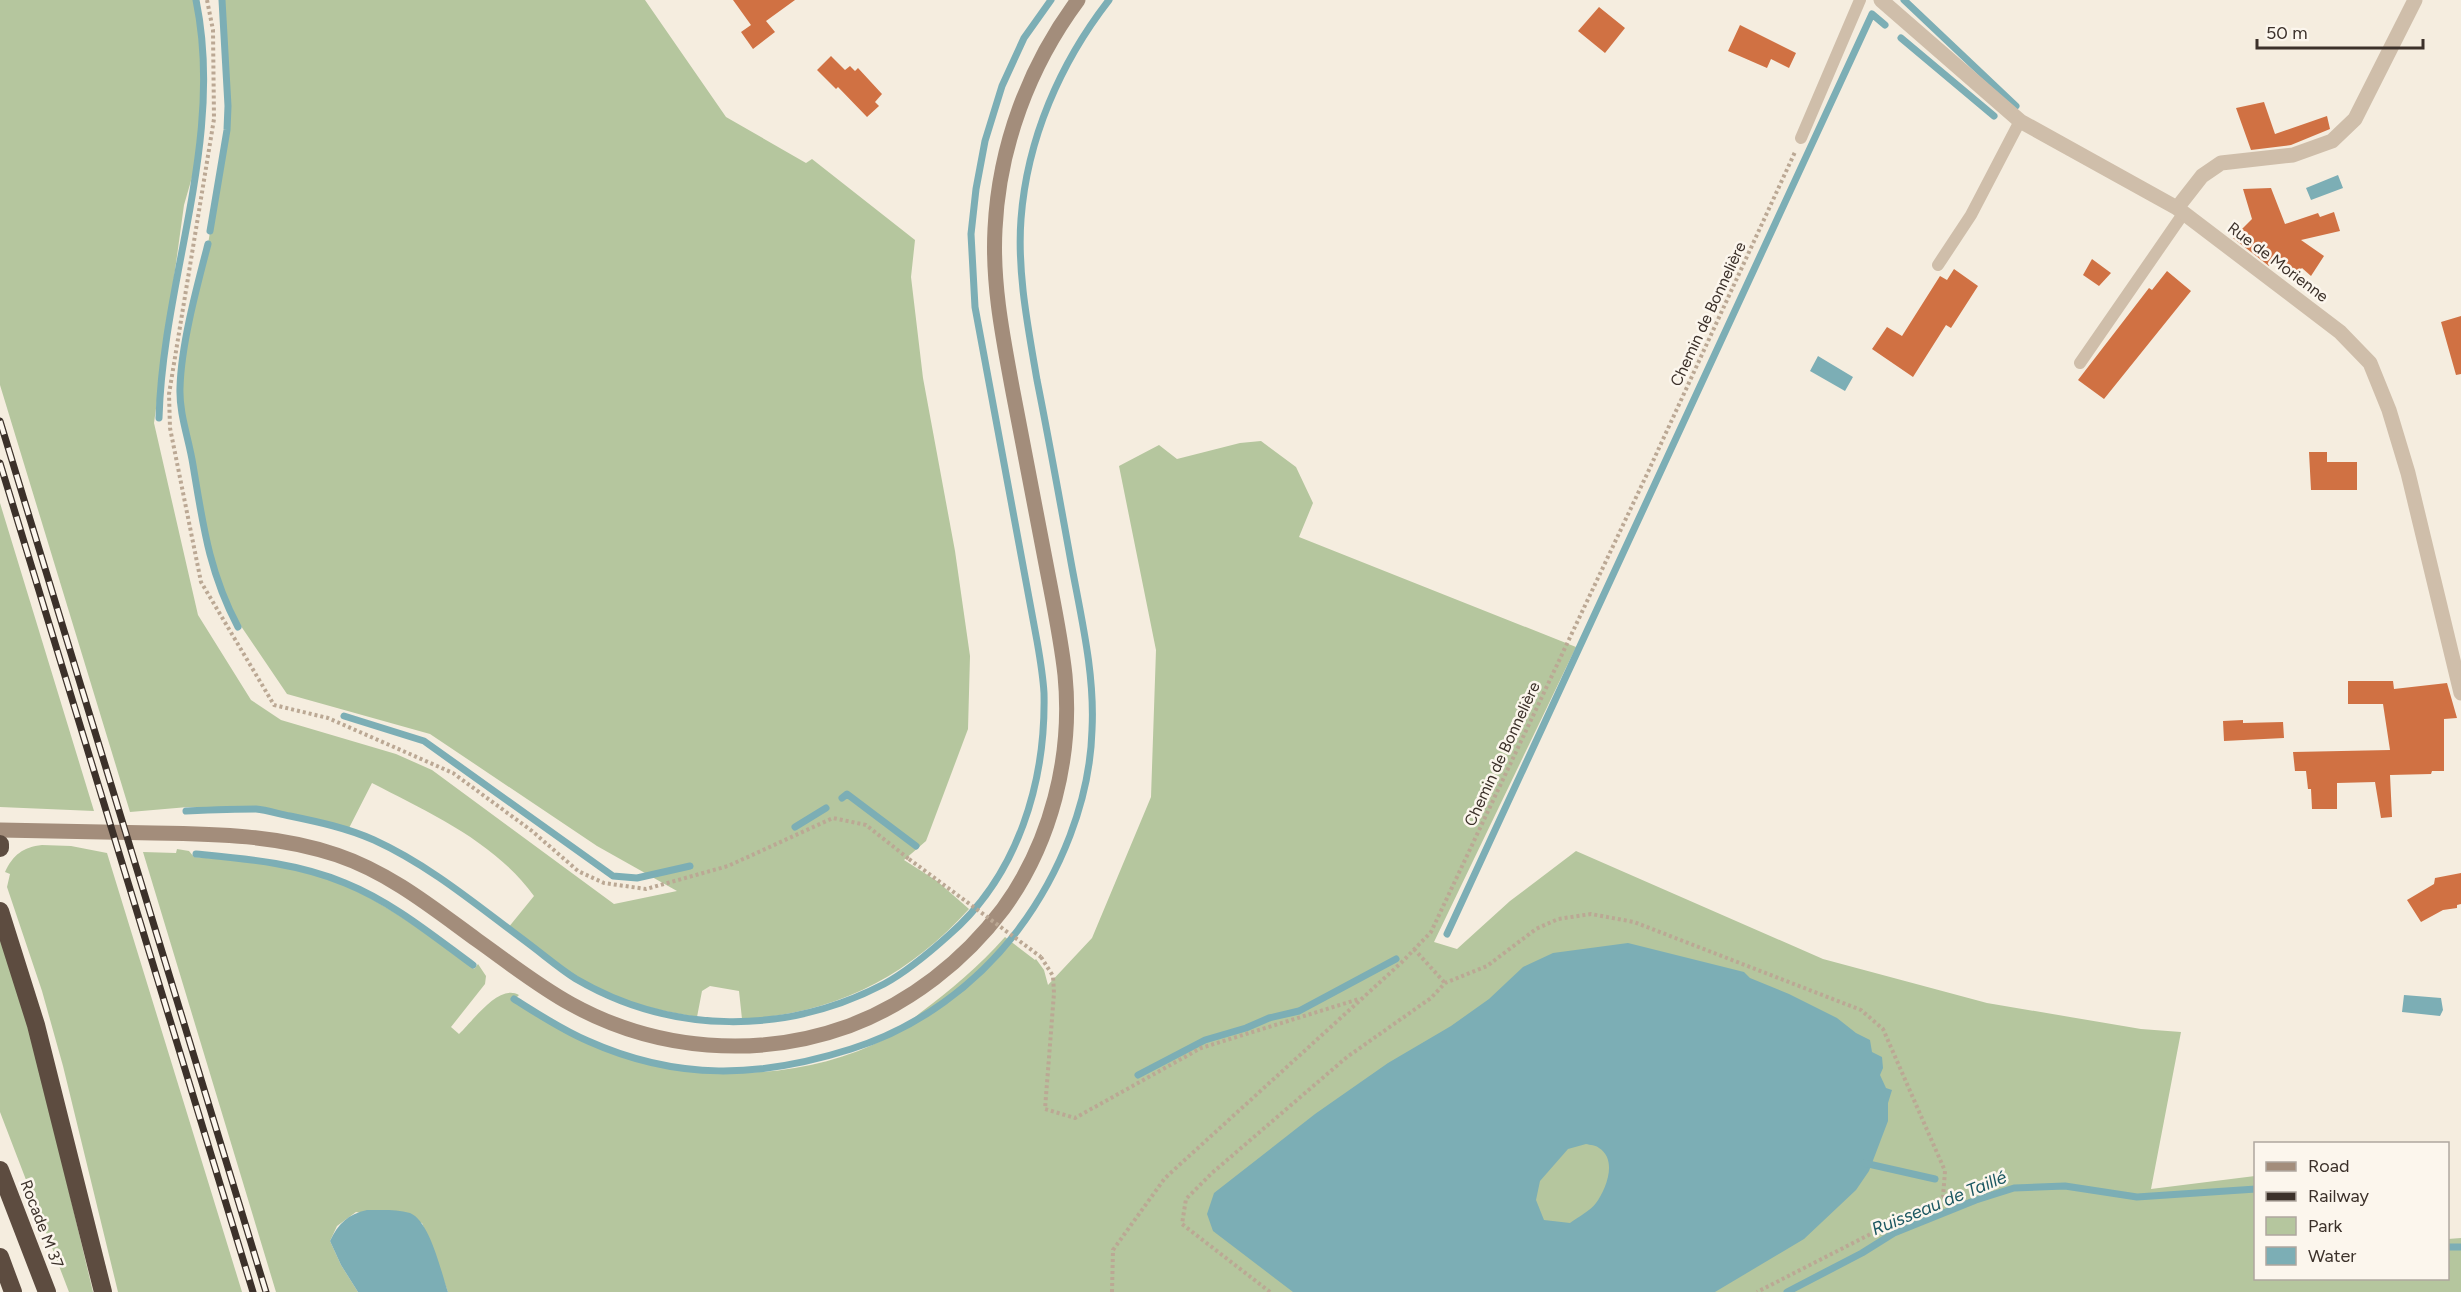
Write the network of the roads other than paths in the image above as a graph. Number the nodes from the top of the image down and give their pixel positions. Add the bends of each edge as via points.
1 (1078, 0) edge
2 (1860, 0) edge
3 (1881, 0) edge
4 (2415, 0) edge
5 (2020, 121) junction
6 (1801, 138) road end
7 (2180, 211) junction
8 (1938, 265) dead end
9 (2080, 363) dead end
10 (2461, 693) edge
11 (0, 830) edge
12 (0, 911) edge
13 (0, 1170) edge
14 (0, 1257) edge
15 (13, 1292) edge
16 (47, 1292) edge
17 (103, 1292) edge

1 - 11 main road via 1052,39 1022,100 997,198 994,264 1000,321 1065,678 1064,755 1051,813 1027,871 991,925 947,969 895,1004 832,1032 744,1046 681,1042 646,1035 575,1007 544,989 414,894 377,872 334,854 270,838 227,834
2 - 6 lane
3 - 5 street, Rue de Morienne
4 - 7 street via 2355,119 2332,141 2293,155 2221,163 2202,176
5 - 7 street, Rue de Morienne
5 - 8 lane via 1971,215
7 - 9 lane
7 - 10 street, Rue de Morienne via 2340,332 2370,363 2408,473
12 - 17 highway via 36,1025
13 - 16 highway, Rocade M 37
14 - 15 highway

